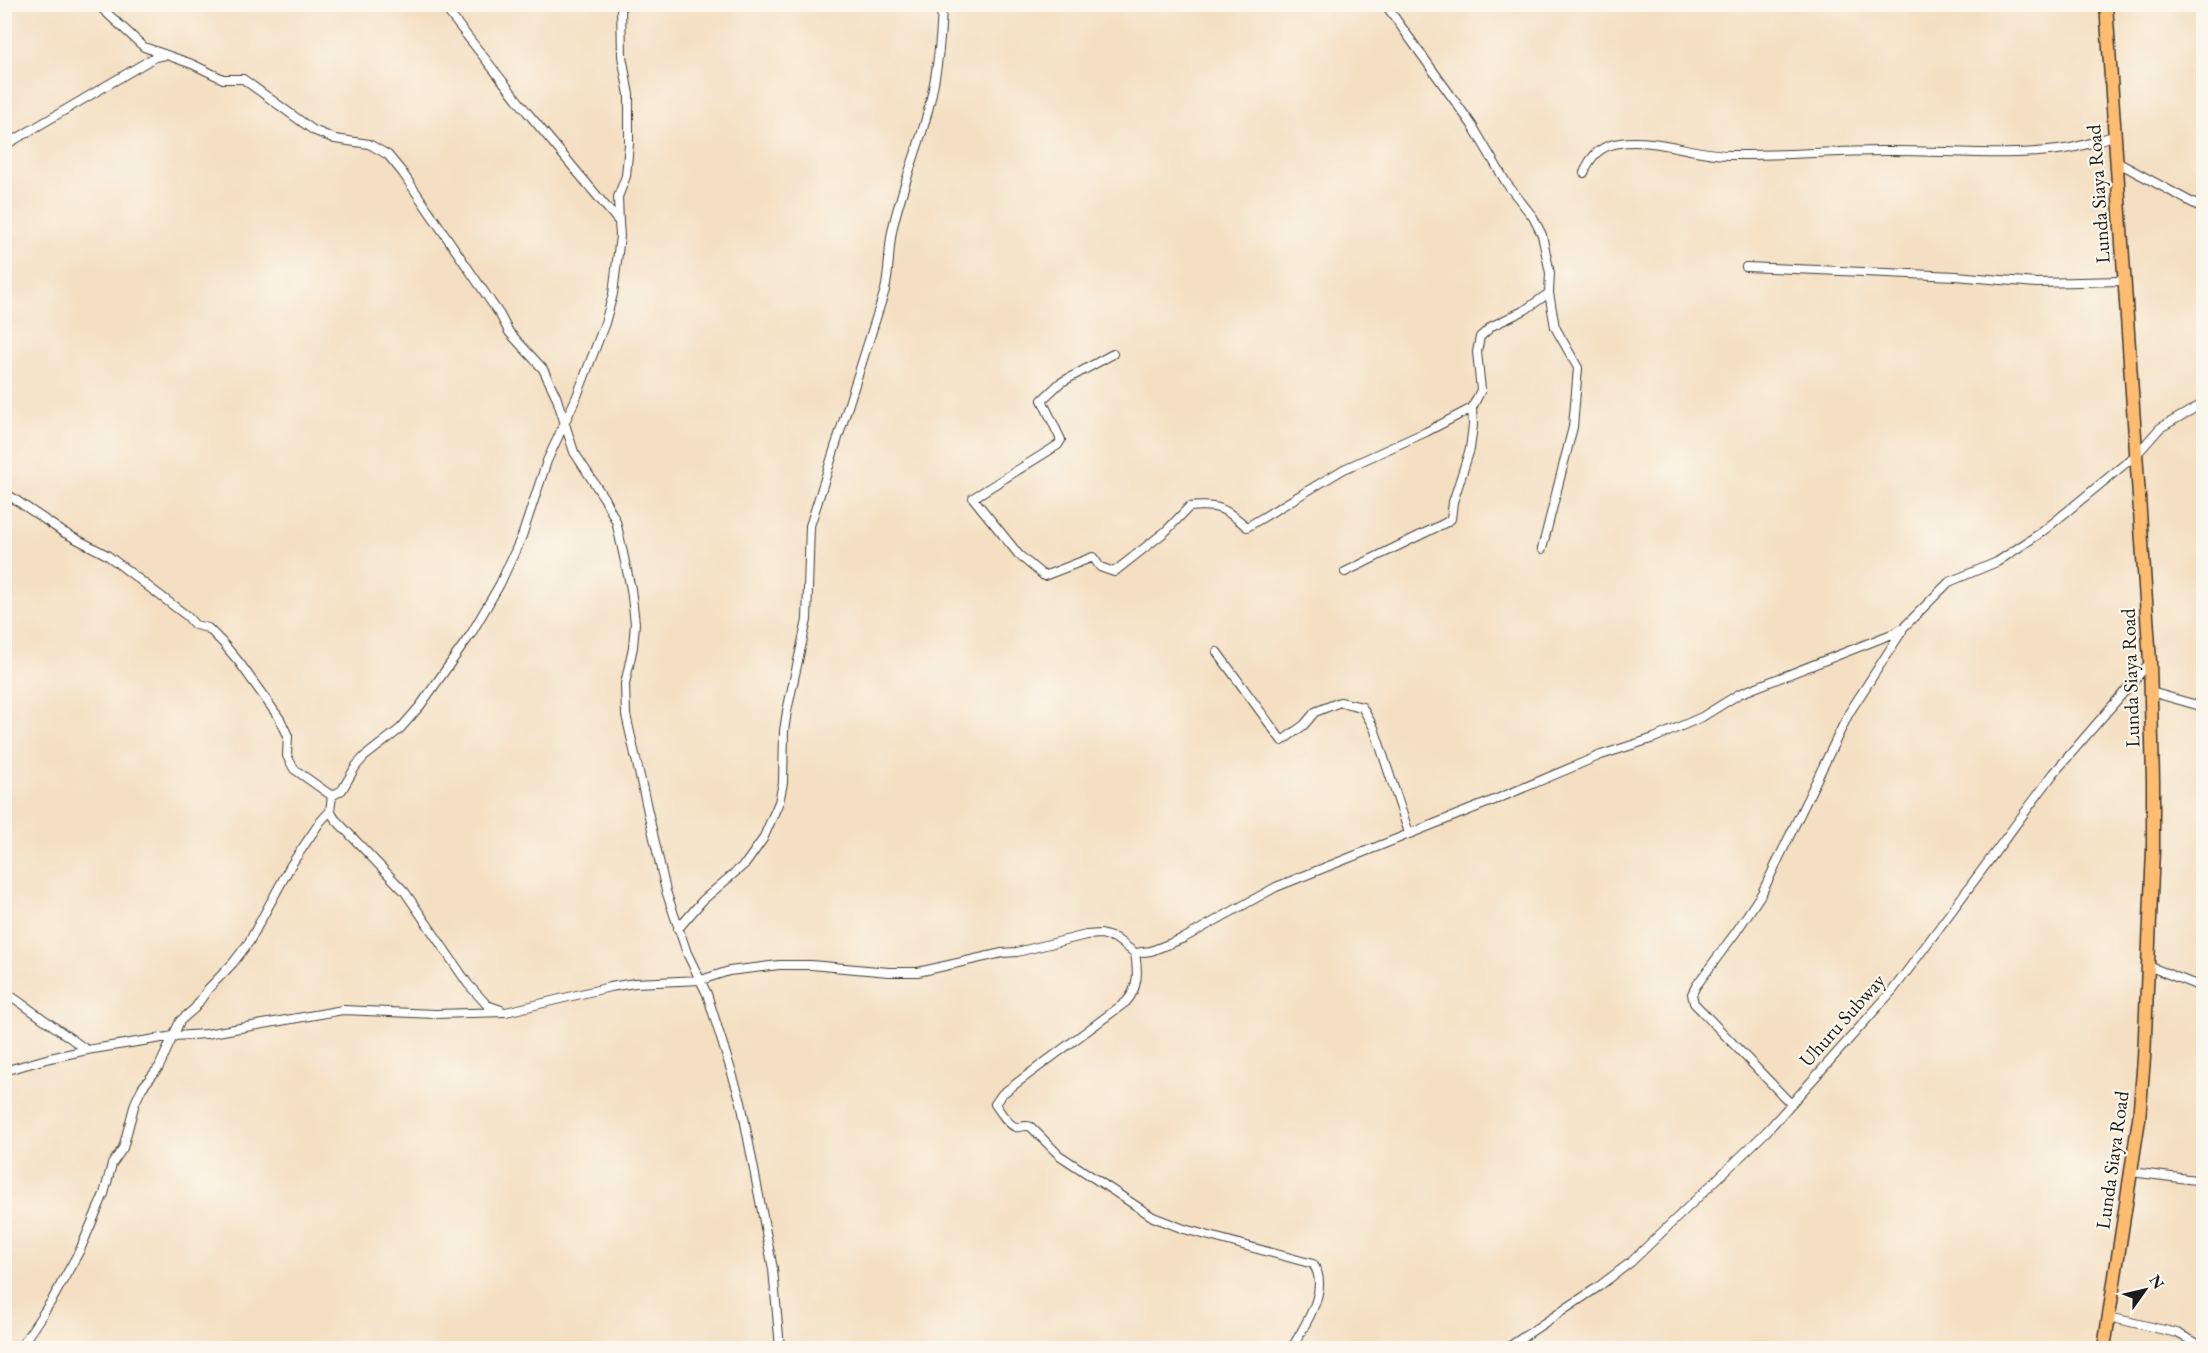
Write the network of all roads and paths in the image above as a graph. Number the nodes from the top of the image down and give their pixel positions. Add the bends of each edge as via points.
1 (97, 4) edge
2 (442, 4) edge
3 (621, 4) edge
4 (942, 4) edge
5 (1385, 4) edge
6 (2106, 4) edge
7 (167, 54) junction
8 (2114, 136) junction
9 (4, 146) edge
10 (2115, 161) junction
11 (1584, 173) dead end
12 (2204, 209) edge
13 (619, 222) junction
14 (1746, 267) dead end
15 (2124, 281) junction
16 (1549, 293) junction
17 (1113, 354) dead end
18 (2204, 403) edge
19 (1472, 408) junction
20 (565, 424) junction
21 (2137, 454) junction
22 (4, 492) edge
23 (1542, 549) dead end
24 (1344, 572) dead end
25 (1904, 627) junction
26 (1216, 652) dead end
27 (2150, 661) junction
28 (2151, 692) junction
29 (2204, 707) edge
30 (332, 796) junction
31 (330, 811) junction
32 (1409, 833) junction
33 (678, 929) junction
34 (1135, 953) junction
35 (2148, 966) junction
36 (701, 980) junction
37 (2204, 988) edge
38 (4, 991) edge
39 (506, 1012) junction
40 (174, 1036) junction
41 (87, 1050) junction
42 (4, 1071) edge
43 (1791, 1104) junction
44 (2131, 1172) junction
45 (2204, 1182) edge
46 (2109, 1317) junction
47 (2204, 1347) edge
48 (20, 1348) edge
49 (780, 1348) edge
50 (1292, 1348) edge
51 (1507, 1348) edge
52 (2104, 1348) edge

1 - 7 street via 144,47
2 - 13 street
3 - 13 street via 629,144 626,176 618,197
4 - 33 street via 936,75 893,227 885,290 810,526 808,612 784,731 781,793 763,839 747,863 703,900
5 - 16 street via 1477,131 1507,184 1533,217 1542,235 1551,279
6 - 8 main road, Lunda Siaya Road
7 - 9 street via 155,57
7 - 20 street via 223,79 243,79 313,130 334,139 369,144 388,155 509,332 543,369
8 - 10 main road, Lunda Siaya Road
8 - 11 street via 2066,149 1998,153 1728,155 1620,143 1594,154
10 - 12 street
10 - 15 main road, Lunda Siaya Road
13 - 20 street via 612,303
14 - 15 street via 2036,283
15 - 21 main road, Lunda Siaya Road
16 - 19 street via 1480,337 1476,352 1481,390
16 - 23 street via 1555,327 1578,368 1573,427
17 - 19 street via 1060,384 1042,400 1060,440 1058,445 972,498 1019,555 1044,576 1093,557 1100,567 1114,572 1166,531 1189,507 1212,505 1233,514 1247,528 1344,469
18 - 21 street via 2160,428
19 - 24 street via 1468,456 1449,521
20 - 30 street via 547,461 512,558 471,634 408,720 364,757 342,790
20 - 33 street via 574,452 616,521 621,542 635,623 625,707 663,880
21 - 25 street via 2042,532 1997,562 1949,582
21 - 27 main road, Lunda Siaya Road
22 - 30 street via 63,532 107,555 195,625 208,628 280,718 288,736 287,756 294,769
25 - 32 street via 1739,694 1702,717 1654,738 1601,755
25 - 43 street via 1849,713 1762,893 1692,994 1694,1003
26 - 32 street via 1282,741 1315,712 1340,702 1362,707 1374,728
27 - 28 main road, Lunda Siaya Road
27 - 43 street, Uhuru Subway via 2054,773 1893,990
28 - 29 street
28 - 35 main road, Lunda Siaya Road via 2153,838
30 - 31 street
31 - 39 street via 405,892 468,984 488,1005
31 - 40 street via 291,865 249,942 195,1008 183,1016
32 - 34 street via 1276,887 1184,938
33 - 36 street
34 - 36 street via 1115,938 1101,934 918,972 787,965 729,971
34 - 50 street via 1136,984 1126,1002 1002,1094 995,1104 1016,1127 1031,1127 1059,1155 1153,1217 1313,1264 1319,1279 1317,1294
35 - 37 street
35 - 44 main road, Lunda Siaya Road via 2144,1059
36 - 39 street via 618,986
36 - 49 street via 741,1102 773,1269
38 - 41 street
39 - 40 street via 343,1010
40 - 41 street
40 - 48 street via 135,1103 123,1148 111,1164 104,1194 80,1250
41 - 42 street
43 - 51 street, Uhuru Subway via 1631,1262
44 - 45 street
44 - 46 main road, Lunda Siaya Road
46 - 47 street via 2177,1333
46 - 52 main road, Lunda Siaya Road

